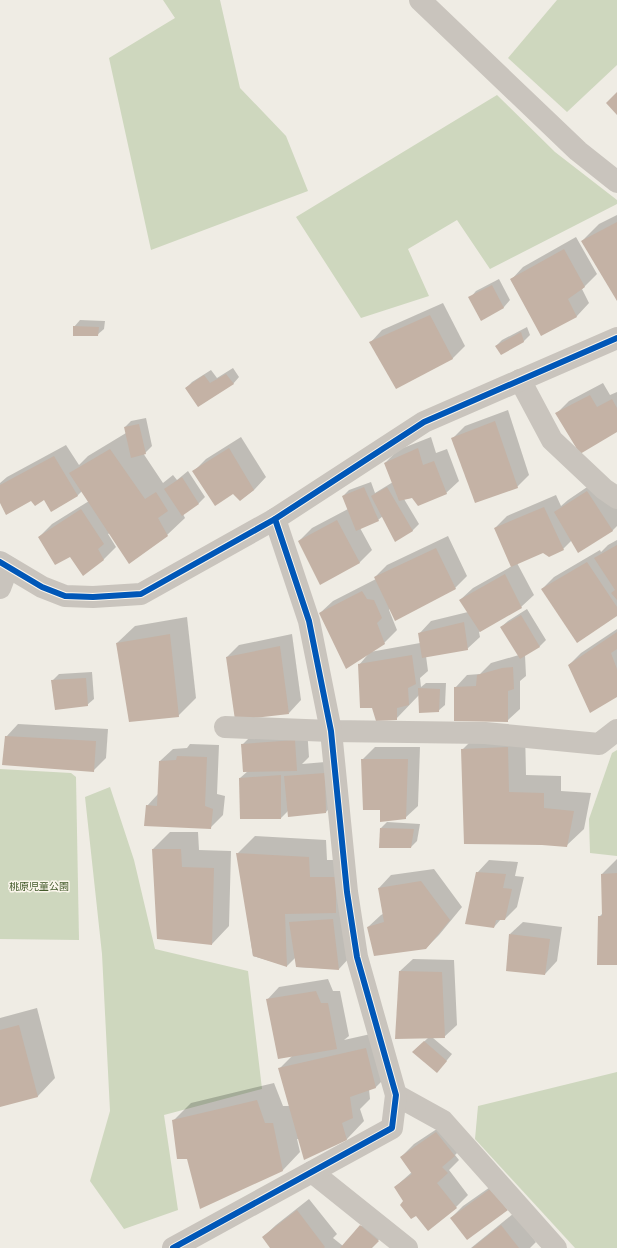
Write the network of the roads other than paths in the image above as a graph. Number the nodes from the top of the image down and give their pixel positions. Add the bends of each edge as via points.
1 (420, 0) edge
2 (617, 182) edge
3 (617, 338) edge
4 (520, 380) junction
5 (617, 498) edge
6 (275, 519) junction
7 (4, 565) edge
8 (0, 588) edge
9 (225, 727) dead end
10 (617, 730) edge
11 (332, 732) junction
12 (396, 1095) junction
13 (312, 1172) junction
14 (187, 1245) edge
15 (407, 1248) edge
16 (556, 1248) edge

1 - 2 street via 578,151
3 - 4 street
4 - 5 street via 552,440
4 - 6 street via 424,422
6 - 7 street via 140,594 93,598 64,596 42,587
6 - 11 street via 309,621
7 - 8 street
9 - 11 street
10 - 11 street via 599,744 485,733
11 - 12 street via 347,892 357,957
12 - 13 street via 392,1128
12 - 16 street via 443,1121
13 - 14 street
13 - 15 street

